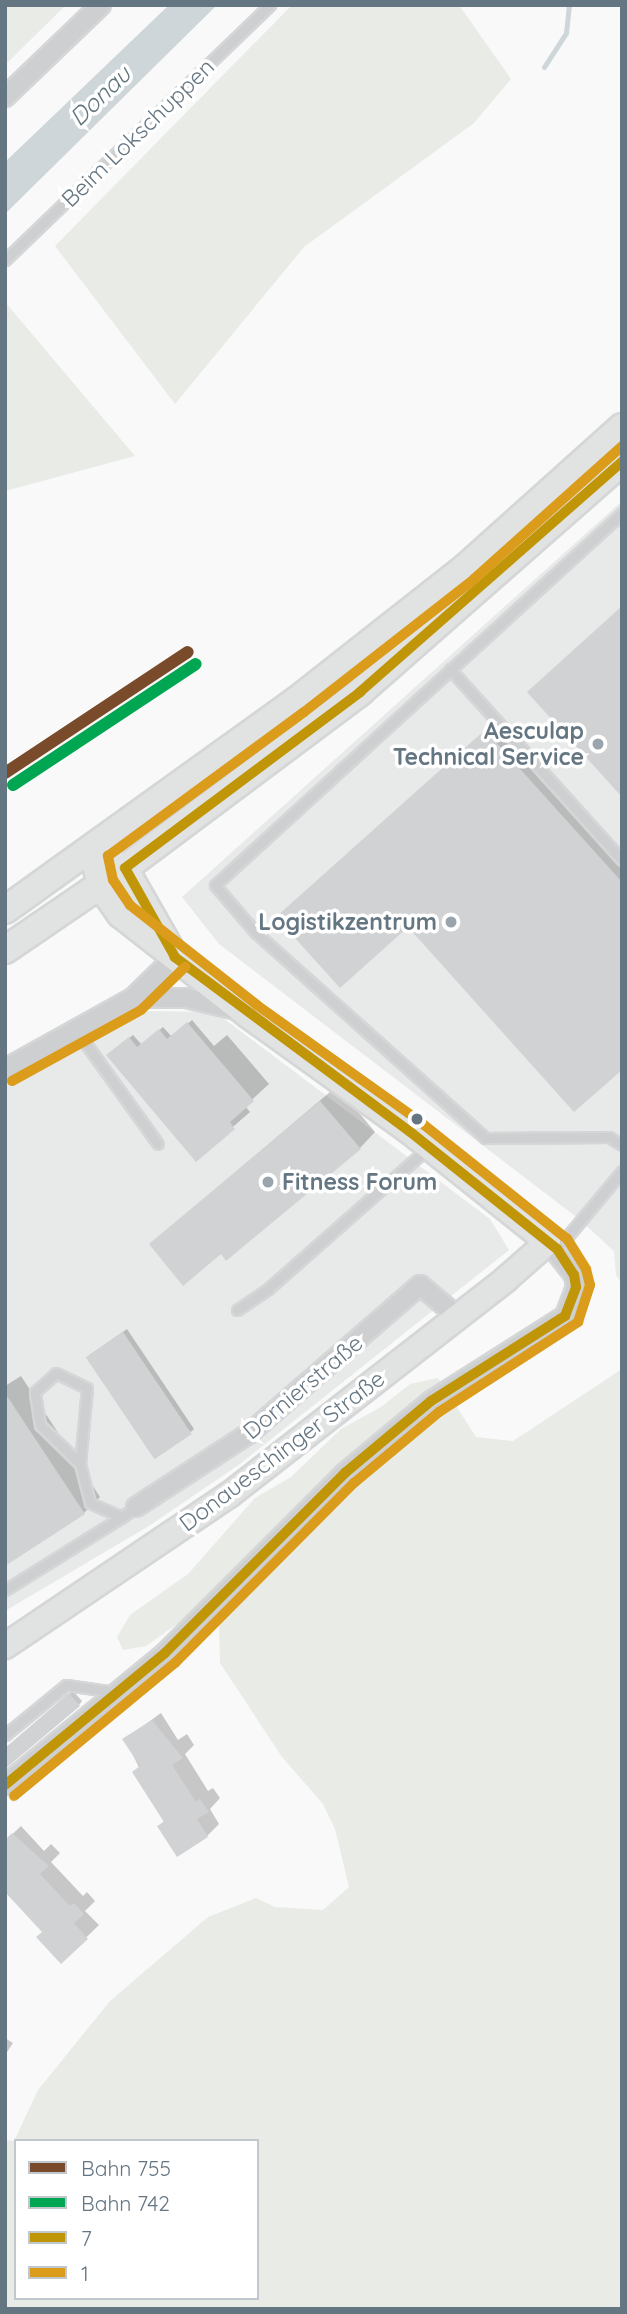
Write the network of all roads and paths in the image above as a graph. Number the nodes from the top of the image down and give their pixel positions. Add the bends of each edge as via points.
1 (101, 5) edge
2 (270, 5) edge
3 (5, 97) edge
4 (5, 260) edge
5 (622, 427) edge
6 (622, 461) edge
7 (622, 513) edge
8 (450, 669) junction
9 (92, 850) junction
10 (622, 859) edge
11 (125, 868) junction
12 (100, 886) junction
13 (5, 910) edge
14 (5, 950) edge
15 (175, 957) junction
16 (133, 998) junction
17 (249, 1016) junction
18 (76, 1030) junction
19 (5, 1069) edge
20 (158, 1144) dead end
21 (622, 1146) edge
22 (430, 1147) junction
23 (622, 1171) edge
24 (552, 1245) junction
25 (237, 1310) dead end
26 (458, 1317) junction
27 (80, 1464) junction
28 (129, 1512) junction
29 (5, 1590) edge
30 (5, 1646) edge
31 (117, 1693) junction
32 (5, 1735) edge
33 (5, 1785) edge

1 - 3 street
2 - 4 lane, Beim Lokschuppen
5 - 9 main road via 454,576 296,701
6 - 11 main road via 360,692
7 - 8 lane
8 - 10 lane
8 - 21 lane via 215,885 255,932 485,1138 609,1137
9 - 11 street
9 - 12 street
9 - 13 main road
11 - 12 main road
11 - 15 street
12 - 14 main road
12 - 15 street via 120,915
15 - 16 street
15 - 17 street
16 - 17 street via 211,1002
16 - 18 street
17 - 22 street
18 - 19 street
18 - 20 lane
22 - 24 street
22 - 25 lane via 268,1289
23 - 24 lane
24 - 26 street, Donaueschinger Straße
24 - 31 street via 574,1275 576,1287 565,1316 431,1401 355,1465 165,1653
26 - 28 street, Dornierstraße via 420,1285 251,1432
26 - 30 street, Donaueschinger Straße via 229,1495
27 - 27 lane via 87,1388 56,1373 36,1392 40,1425
27 - 28 lane via 90,1503
28 - 29 lane
31 - 32 lane via 66,1685
31 - 33 street

